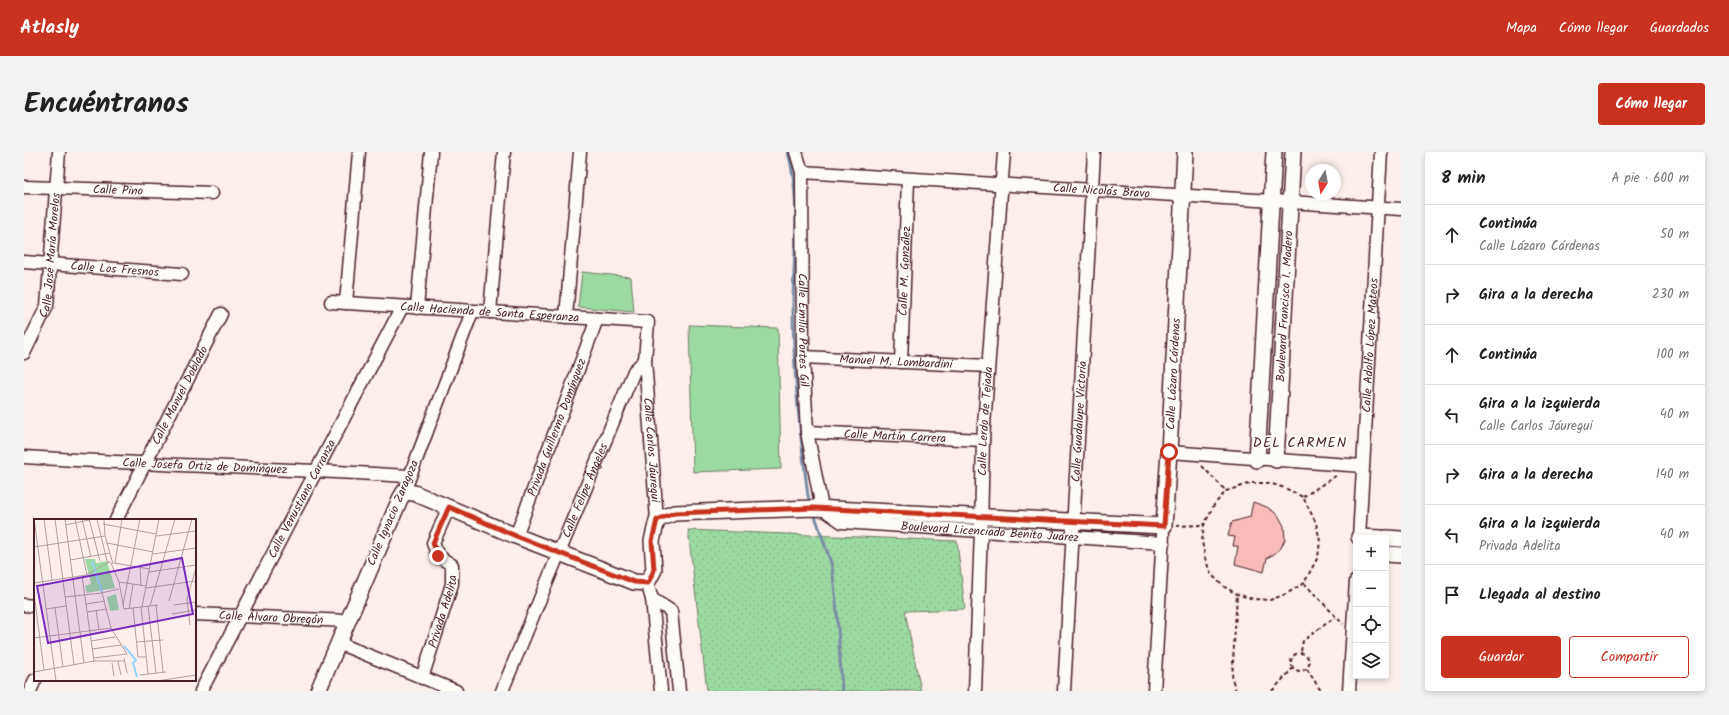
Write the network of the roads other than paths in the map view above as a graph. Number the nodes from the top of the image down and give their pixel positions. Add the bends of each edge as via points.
1 (59, 152) edge
2 (359, 152) edge
3 (431, 152) edge
4 (504, 152) edge
5 (580, 152) edge
6 (796, 152) edge
7 (1004, 152) edge
8 (1094, 152) edge
9 (1185, 152) edge
10 (1274, 152) edge
11 (1293, 152) edge
12 (1382, 152) edge
13 (802, 172) junction
14 (908, 180) junction
15 (1002, 185) junction
16 (24, 187) edge
17 (56, 189) junction
18 (1092, 191) junction
19 (212, 193) dead end
20 (1183, 196) junction
21 (1271, 202) junction
22 (1290, 203) junction
23 (1378, 208) junction
24 (1401, 209) edge
25 (24, 262) edge
26 (51, 263) junction
27 (182, 274) dead end
28 (331, 302) dead end
29 (346, 303) junction
30 (402, 307) junction
31 (418, 308) junction
32 (472, 312) junction
33 (490, 312) junction
34 (221, 314) dead end
35 (566, 317) junction
36 (597, 319) junction
37 (648, 322) joint
38 (24, 353) edge
39 (803, 357) junction
40 (645, 360) junction
41 (901, 362) junction
42 (988, 366) junction
43 (807, 432) junction
44 (983, 440) junction
45 (1169, 452) junction
46 (24, 457) edge
47 (1257, 460) junction
48 (1276, 460) junction
49 (144, 464) junction
50 (1358, 465) junction
51 (316, 470) junction
52 (409, 476) junction
53 (404, 492) junction
54 (449, 507) junction
55 (818, 508) junction
56 (982, 516) junction
57 (116, 519) edge
58 (657, 520) junction
59 (1074, 521) junction
60 (1164, 526) junction
61 (981, 531) junction
62 (1359, 535) edge
63 (516, 536) junction
64 (1073, 537) junction
65 (1389, 538) edge
66 (1401, 539) edge
67 (1163, 543) junction
68 (558, 552) junction
69 (1389, 554) edge
70 (1401, 555) edge
71 (648, 583) junction
72 (652, 599) junction
73 (1354, 607) edge
74 (196, 614) edge
75 (241, 616) junction
76 (347, 621) junction
77 (338, 643) junction
78 (422, 678) junction
79 (35, 681) edge
80 (30, 691) edge
81 (201, 691) edge
82 (318, 691) edge
83 (456, 691) edge
84 (502, 691) edge
85 (661, 691) edge
86 (679, 691) edge
87 (975, 691) edge
88 (1064, 691) edge
89 (1154, 691) edge
90 (1349, 691) edge

1 - 17 street, Calle José María Morelos
2 - 29 street
3 - 31 street
4 - 33 street
5 - 35 street
6 - 13 street, Calle Emilio Portes Gil
7 - 15 street, Calle Lerdo de Tejada
8 - 18 street, Calle Guadalupe Victoria
9 - 20 street, Calle Lázaro Cárdenas
10 - 21 street, Boulevard Francisco I. Madero
11 - 22 street, Boulevard Francisco I. Madero
12 - 23 street, Calle Adolfo López Mateos
13 - 14 street, Calle Nicolás Bravo
13 - 39 street, Calle Emilio Portes Gil
14 - 15 street, Calle Nicolás Bravo
14 - 41 street, Calle M. González
15 - 18 street, Calle Nicolás Bravo
15 - 42 street, Calle Lerdo de Tejada
16 - 17 street, Calle Pino
17 - 19 street, Calle Pino
17 - 26 street, Calle José María Morelos
18 - 20 street, Calle Nicolás Bravo
18 - 59 street, Calle Guadalupe Victoria
20 - 21 street, Calle Nicolás Bravo
20 - 45 street, Calle Lázaro Cárdenas
21 - 22 street, Calle Nicolás Bravo
21 - 47 street, Boulevard Francisco I. Madero
22 - 23 street, Calle Nicolás Bravo
22 - 48 street, Boulevard Francisco I. Madero
23 - 24 street, Calle Nicolás Bravo
23 - 50 street, Calle Adolfo López Mateos
25 - 26 street, Calle Los Fresnos
26 - 27 street, Calle Los Fresnos
26 - 38 street, Calle José María Morelos via 47,306
28 - 29 street, Calle Hacienda de Santa Esperanza
29 - 30 street, Calle Hacienda de Santa Esperanza
30 - 31 street, Calle Hacienda de Santa Esperanza
30 - 51 street, Calle Venustiano Carranza
31 - 32 street, Calle Hacienda de Santa Esperanza
32 - 33 street, Calle Hacienda de Santa Esperanza
32 - 52 street, Calle Ignacio Zaragoza
33 - 35 street, Calle Hacienda de Santa Esperanza
34 - 49 street, Calle Manuel Doblado
35 - 36 street, Calle Hacienda de Santa Esperanza
36 - 37 street, Calle Hacienda de Santa Esperanza
36 - 63 street, Privada Guillermo Domínguez
37 - 40 street, Calle Carlos Jáuregui
39 - 41 street, Manuel M. Lombardini
39 - 43 street, Calle Emilio Portes Gil
40 - 58 street, Calle Carlos Jáuregui
40 - 68 street, Calle Felipe Ángeles via 634,371
41 - 42 street, Manuel M. Lombardini
42 - 44 street, Calle Lerdo de Tejada
43 - 44 street, Calle Martín Carrera
43 - 55 street, Calle Emilio Portes Gil
44 - 56 street, Calle Lerdo de Tejada
45 - 47 street
45 - 60 street, Calle Lázaro Cárdenas
46 - 49 street, Calle Josefa Ortiz de Domínguez
47 - 48 street
48 - 50 street
49 - 51 street, Calle Josefa Ortiz de Domínguez
49 - 57 street, Calle Manuel Doblado
50 - 62 street, Calle Adolfo López Mateos
51 - 52 street, Calle Josefa Ortiz de Domínguez
51 - 75 street, Calle Venustiano Carranza
52 - 53 street, Calle Ignacio Zaragoza
53 - 54 street via 414,493
53 - 76 street, Calle Ignacio Zaragoza
54 - 63 street
54 - 78 street, Privada Adelita via 433,543 438,556 452,564 452,584
55 - 56 street, Boulevard Licenciado Benito Juárez
55 - 58 street via 674,513
55 - 61 street, Boulevard Licenciado Benito Juárez via 842,522
56 - 59 street, Boulevard Licenciado Benito Juárez
56 - 61 street, Calle Lerdo de Tejada
58 - 71 street, Calle Carlos Jáuregui via 652,541 654,570
59 - 60 street, Boulevard Licenciado Benito Juárez
59 - 64 street, Calle Guadalupe Victoria
60 - 67 street, Calle Lázaro Cárdenas
61 - 64 street, Boulevard Licenciado Benito Juárez
61 - 87 street, Calle Lerdo de Tejada
63 - 68 street
64 - 67 street, Boulevard Licenciado Benito Juárez
64 - 88 street, Calle Guadalupe Victoria
65 - 66 street
67 - 89 street, Calle Lázaro Cárdenas
68 - 71 street via 634,582
68 - 84 street, Calle Felipe Ángeles
69 - 70 street
71 - 72 street
72 - 85 street
72 - 86 street via 671,611
73 - 90 street
74 - 75 street, Calle Álvaro Obregón
75 - 76 street, Calle Álvaro Obregón
75 - 81 street, Calle Venustiano Carranza
76 - 77 street, Calle Ignacio Zaragoza
77 - 78 street
77 - 82 street, Calle Ignacio Zaragoza
78 - 83 street
79 - 80 street

